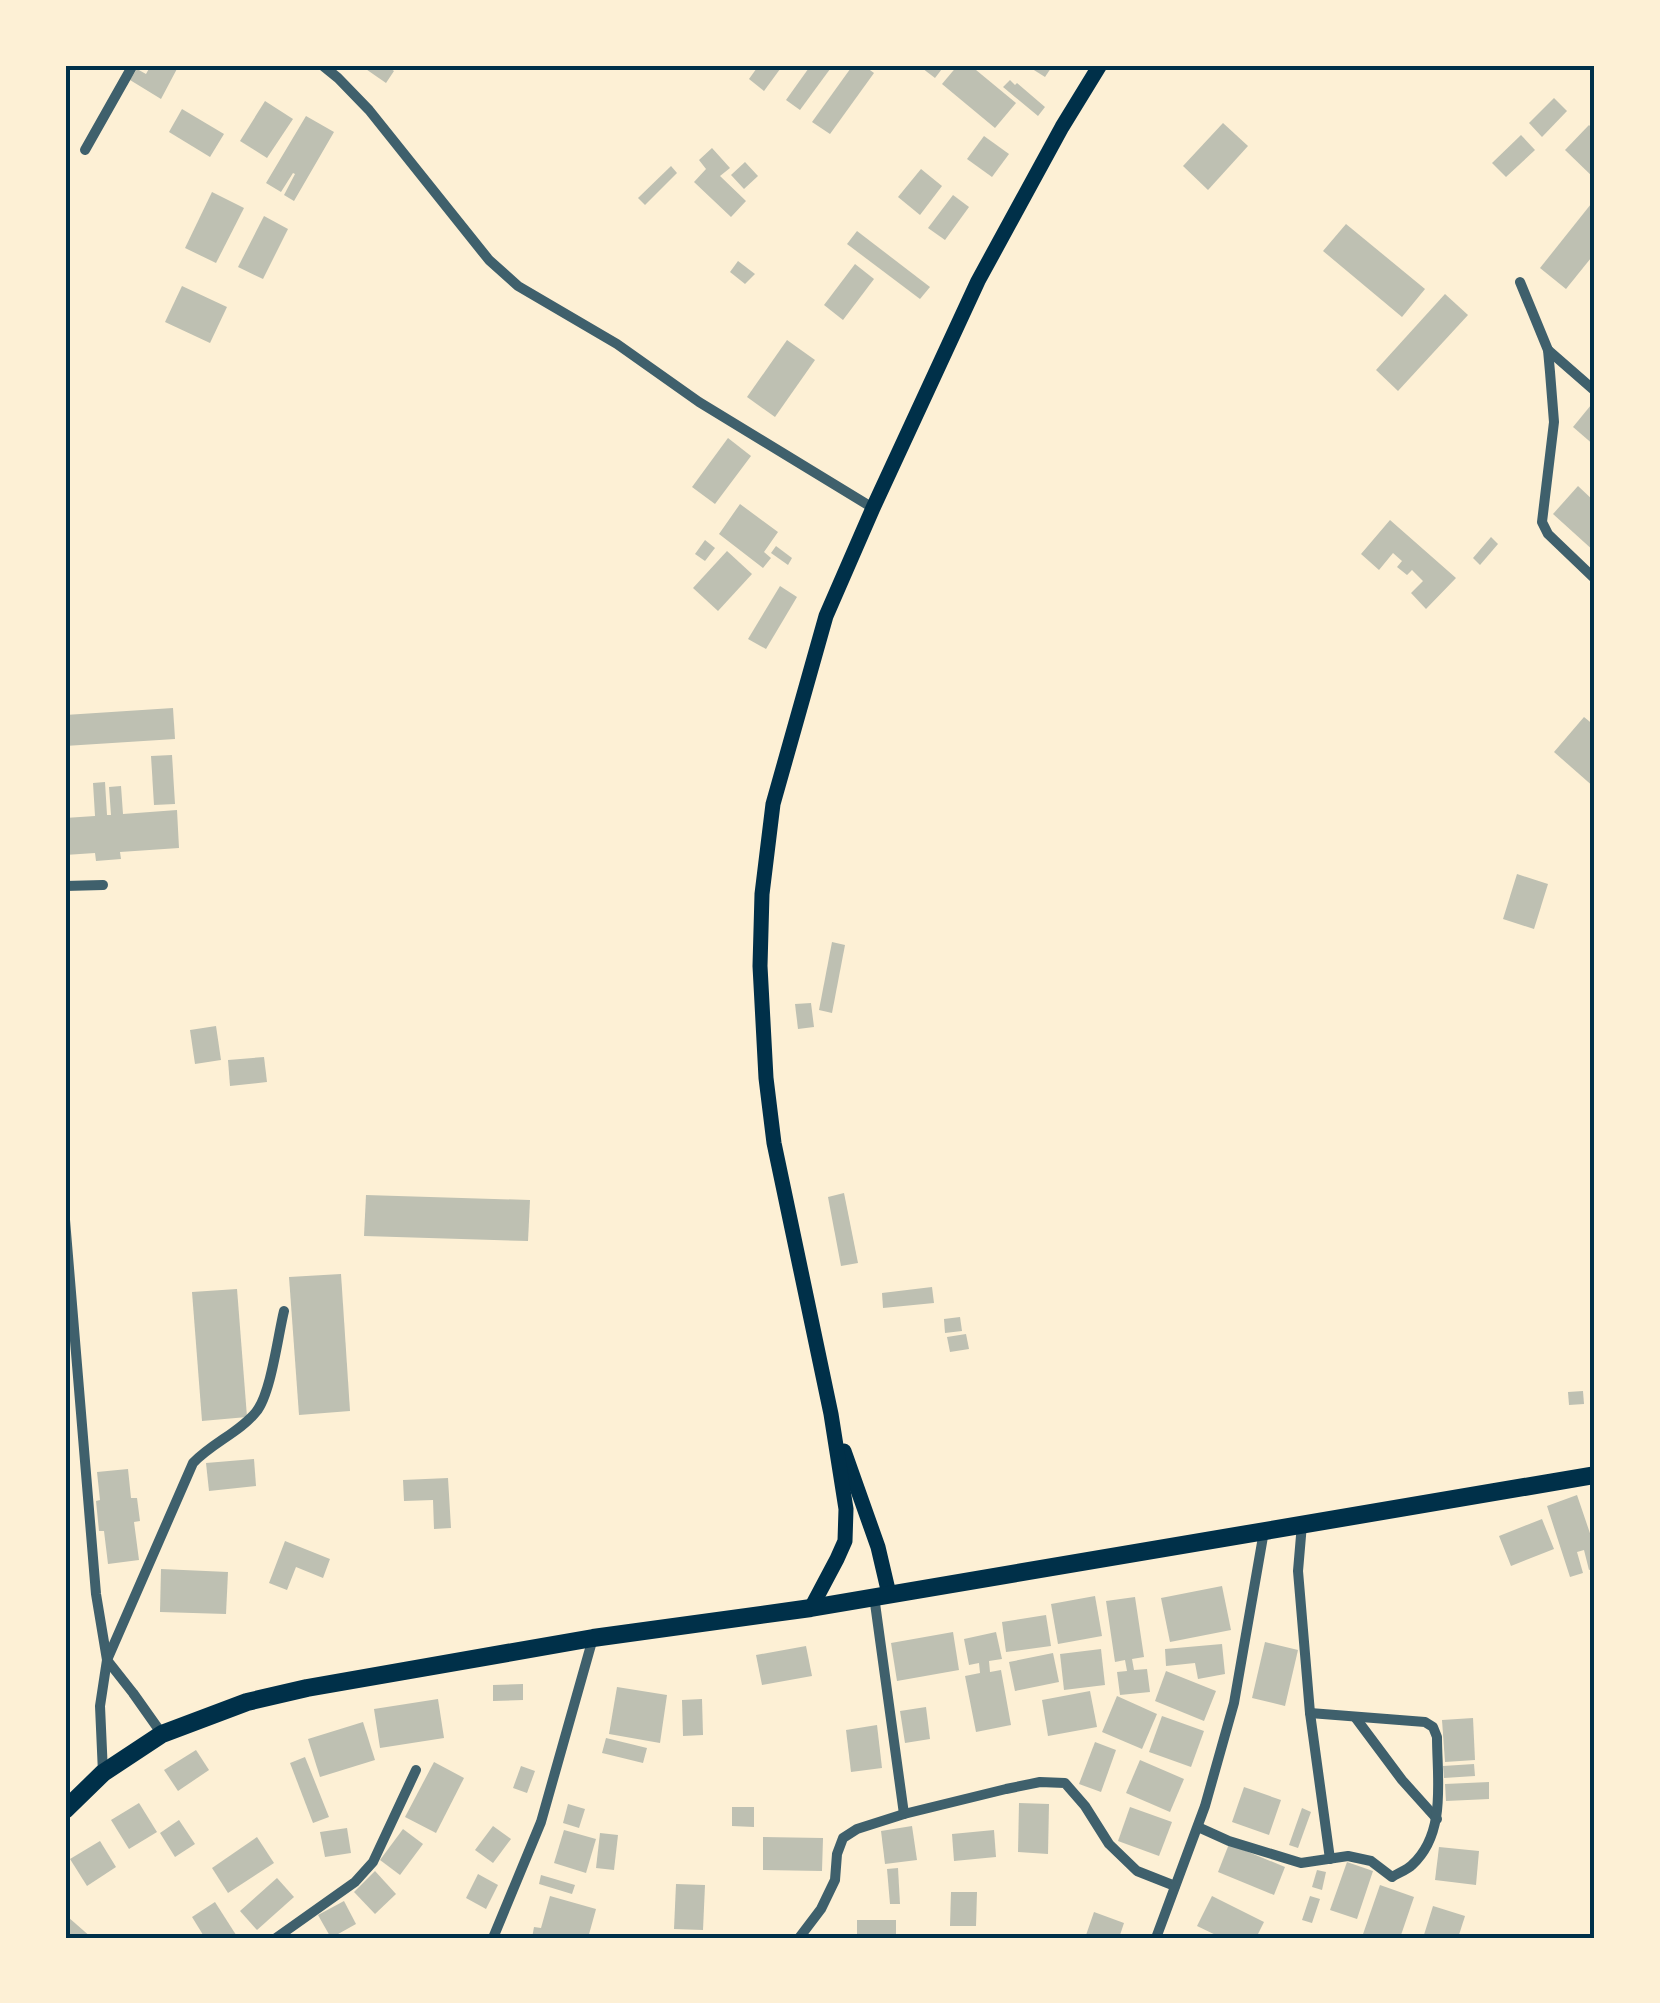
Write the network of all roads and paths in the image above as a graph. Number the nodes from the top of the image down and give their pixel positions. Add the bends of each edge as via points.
1 (133, 65) edge
2 (322, 65) edge
3 (1100, 65) edge
4 (85, 150) dead end
5 (1520, 282) dead end
6 (1548, 350) junction
7 (1595, 391) edge
8 (873, 508) junction
9 (1595, 579) edge
10 (103, 885) dead end
11 (65, 886) edge
12 (65, 1220) edge
13 (68, 1274) edge
14 (284, 1311) dead end
15 (831, 1414) junction
16 (1595, 1474) edge
17 (1302, 1524) junction
18 (1264, 1531) junction
19 (881, 1595) junction
20 (811, 1608) junction
21 (592, 1638) junction
22 (106, 1660) junction
23 (1310, 1713) junction
24 (1355, 1716) junction
25 (162, 1734) junction
26 (416, 1770) dead end
27 (103, 1773) junction
28 (65, 1810) edge
29 (904, 1814) junction
30 (1437, 1819) junction
31 (1198, 1827) junction
32 (1330, 1859) junction
33 (1175, 1886) junction
34 (276, 1938) edge
35 (493, 1938) edge
36 (799, 1938) edge
37 (1156, 1938) edge

1 - 4 street
2 - 8 street via 369,110 489,260 518,286
3 - 8 main road via 978,281
5 - 6 street
6 - 7 street
6 - 9 street via 1554,422 1542,522
8 - 15 main road via 826,616 773,804 762,894 760,966 774,1143
10 - 11 street
12 - 13 street
13 - 22 street
14 - 22 street via 263,1402 194,1463
15 - 19 main road via 878,1547
15 - 20 main road via 846,1528 838,1560
16 - 17 main road
17 - 18 main road
17 - 23 street via 1298,1571
18 - 19 main road
18 - 31 street via 1234,1704
19 - 20 main road
19 - 29 street
20 - 21 main road
21 - 25 main road via 292,1692
21 - 35 street via 541,1822
22 - 25 street
22 - 27 street
23 - 24 street
23 - 32 street
24 - 30 street
24 - 30 street via 1433,1727
25 - 27 main road
26 - 34 street via 374,1862
27 - 28 main road
29 - 33 street via 1040,1782 1064,1784 1137,1872
29 - 36 street via 843,1838 835,1880
30 - 32 street via 1412,1865 1392,1877 1370,1861
31 - 32 street via 1302,1862
31 - 33 street
33 - 37 street

